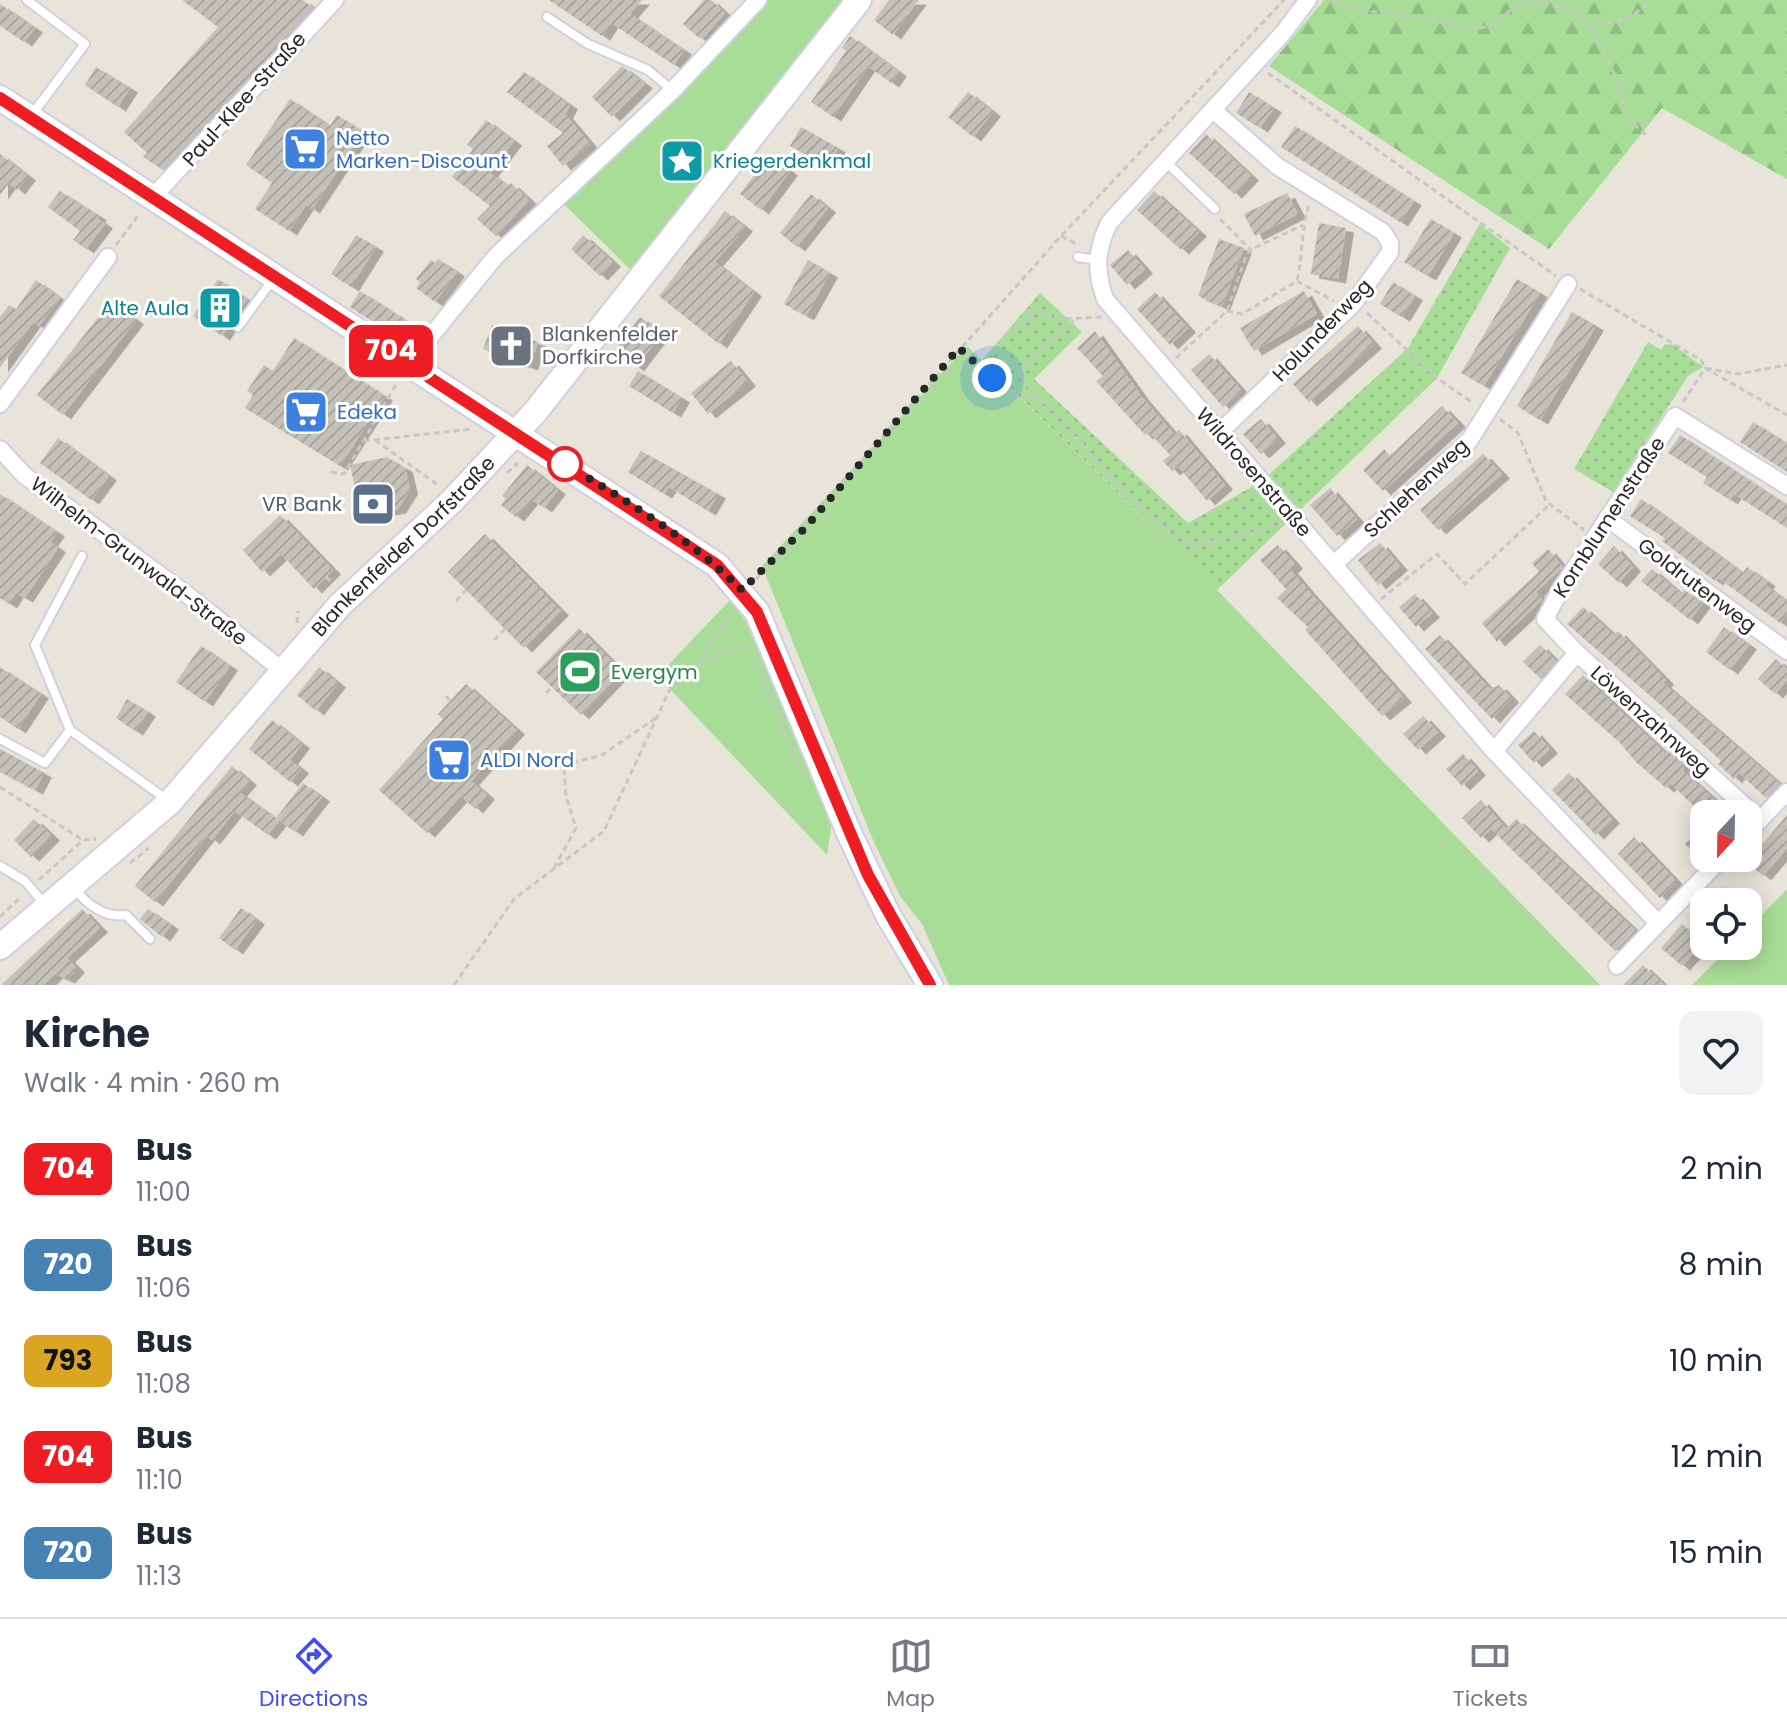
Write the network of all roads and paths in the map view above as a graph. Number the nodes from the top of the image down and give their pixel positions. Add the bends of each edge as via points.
1 (27, 0) edge
2 (758, 0) edge
3 (859, 0) edge
4 (1284, 0) edge
5 (1308, 0) edge
6 (1333, 0) edge
7 (1649, 0) edge
8 (326, 3) edge
9 (547, 17) dead end
10 (1589, 25) junction
11 (1255, 64) junction
12 (672, 91) junction
13 (10, 110) edge
14 (1213, 110) junction
15 (1646, 135) dead end
16 (1166, 161) junction
17 (1314, 189) junction
18 (152, 198) junction
19 (1215, 209) joint
20 (1303, 225) junction
21 (1251, 250) junction
22 (108, 257) joint
23 (1078, 257) dead end
24 (1097, 260) junction
25 (275, 277) junction
26 (1297, 281) junction
27 (1568, 284) junction
28 (1027, 310) dead end
29 (1347, 310) junction
30 (1227, 311) junction
31 (1035, 313) junction
32 (1118, 315) junction
33 (1075, 319) junction
34 (238, 327) dead end
35 (1015, 332) dead end
36 (959, 348) junction
37 (409, 363) junction
38 (1787, 365) edge
39 (1164, 368) junction
40 (1705, 368) junction
41 (1038, 397) junction
42 (0, 404) edge
43 (1787, 415) edge
44 (1675, 416) junction
45 (474, 430) dead end
46 (1220, 432) junction
47 (516, 434) junction
48 (375, 440) junction
49 (364, 441) junction
50 (0, 449) edge
51 (0, 460) edge
52 (331, 472) dead end
53 (24, 475) junction
54 (438, 485) dead end
55 (1787, 486) edge
56 (1549, 505) dead end
57 (1291, 516) junction
58 (1607, 518) junction
59 (82, 556) dead end
60 (1334, 564) junction
61 (326, 577) dead end
62 (331, 581) dead end
63 (466, 590) dead end
64 (737, 600) junction
65 (456, 601) dead end
66 (1371, 608) junction
67 (298, 611) dead end
68 (1545, 619) joint
69 (505, 629) dead end
70 (296, 631) dead end
71 (766, 632) junction
72 (494, 640) dead end
73 (1787, 651) edge
74 (1577, 653) junction
75 (698, 663) junction
76 (282, 670) junction
77 (552, 687) dead end
78 (546, 693) dead end
79 (446, 696) dead end
80 (450, 701) dead end
81 (657, 718) junction
82 (70, 730) junction
83 (0, 739) edge
84 (1494, 751) junction
85 (563, 755) dead end
86 (572, 763) dead end
87 (0, 787) edge
88 (1787, 792) edge
89 (1727, 800) edge
90 (170, 802) junction
91 (1762, 818) edge
92 (83, 840) junction
93 (104, 847) junction
94 (0, 866) edge
95 (552, 871) junction
96 (1708, 872) edge
97 (73, 886) junction
98 (39, 897) junction
99 (0, 917) edge
100 (1658, 923) junction
101 (150, 939) dead end
102 (0, 947) edge
103 (1617, 966) dead end
104 (454, 985) edge
105 (930, 985) edge

1 - 13 lane via 85,44
2 - 12 street
3 - 47 main road, Blankenfelder Dorfstraße
4 - 36 path
5 - 11 street
6 - 10 path via 1459,28 1485,27 1521,4 1556,1 1581,13
7 - 10 path via 1638,14
8 - 18 street, Paul-Klee-Straße
9 - 12 lane via 588,44 648,70
10 - 15 path via 1616,77 1627,118
11 - 14 street
11 - 27 path
12 - 37 street via 496,256
13 - 18 main road
14 - 16 street
14 - 17 street, Holunderweg via 1277,166
16 - 19 lane
16 - 24 street via 1109,223
17 - 20 path
17 - 29 street, Holunderweg via 1383,232 1390,243 1373,279
18 - 22 path
18 - 25 main road
19 - 21 path via 1213,213
20 - 21 path
20 - 26 path
21 - 30 path
22 - 42 street
23 - 24 lane
24 - 32 street, Wildrosenstraße via 1105,299
25 - 34 lane
25 - 37 main road
26 - 29 path
26 - 30 path via 1242,314
27 - 40 path via 1662,335
27 - 60 street, Schlehenweg via 1469,441
28 - 31 path
29 - 46 street, Holunderweg
30 - 39 path
31 - 33 path
31 - 35 path
32 - 33 path
32 - 39 street, Wildrosenstraße
33 - 41 path via 1019,375
36 - 41 path via 1008,393
36 - 64 path
37 - 47 main road
37 - 49 path
38 - 40 path via 1738,374
39 - 46 street, Wildrosenstraße
40 - 43 path
40 - 44 path
41 - 57 path via 1128,496 1186,543 1258,532
44 - 55 street
44 - 58 street, Kornblumenstraße
45 - 48 path
46 - 57 street, Wildrosenstraße
47 - 64 main road via 717,565
47 - 76 main road, Blankenfelder Dorfstraße via 340,605
48 - 49 path
48 - 54 path
49 - 52 path via 344,474
50 - 53 street, Wilhelm-Grunwald-Straße
51 - 53 lane
53 - 76 street, Wilhelm-Grunwald-Straße
56 - 66 path via 1465,584 1437,554
57 - 60 street, Wildrosenstraße
58 - 68 street, Kornblumenstraße
58 - 73 street, Goldrutenweg
59 - 82 lane via 35,645
60 - 66 street, Wildrosenstraße
61 - 62 path
63 - 65 path
64 - 71 main road
64 - 75 path
66 - 84 street, Wildrosenstraße
67 - 70 path
68 - 74 street, Löwenzahnweg
69 - 72 path
71 - 75 path
71 - 105 main road via 868,875
74 - 84 street
74 - 89 street, Löwenzahnweg
75 - 81 path via 671,687
76 - 90 main road, Blankenfelder Dorfstraße
77 - 78 path
79 - 80 path
81 - 86 path via 602,755
81 - 95 path via 604,831
82 - 83 lane via 45,763
82 - 90 lane
84 - 100 street, Wildrosenstraße
85 - 95 path via 566,796 576,828
87 - 92 path
88 - 91 street
90 - 93 main road, Blankenfelder Dorfstraße
92 - 93 path
92 - 93 path
92 - 98 path
93 - 97 main road, Blankenfelder Dorfstraße
94 - 98 lane
95 - 104 path via 514,899
96 - 100 street
97 - 98 main road, Blankenfelder Dorfstraße
97 - 101 lane via 101,912 126,915
98 - 99 path
98 - 102 main road, Blankenfelder Dorfstraße
100 - 103 street

